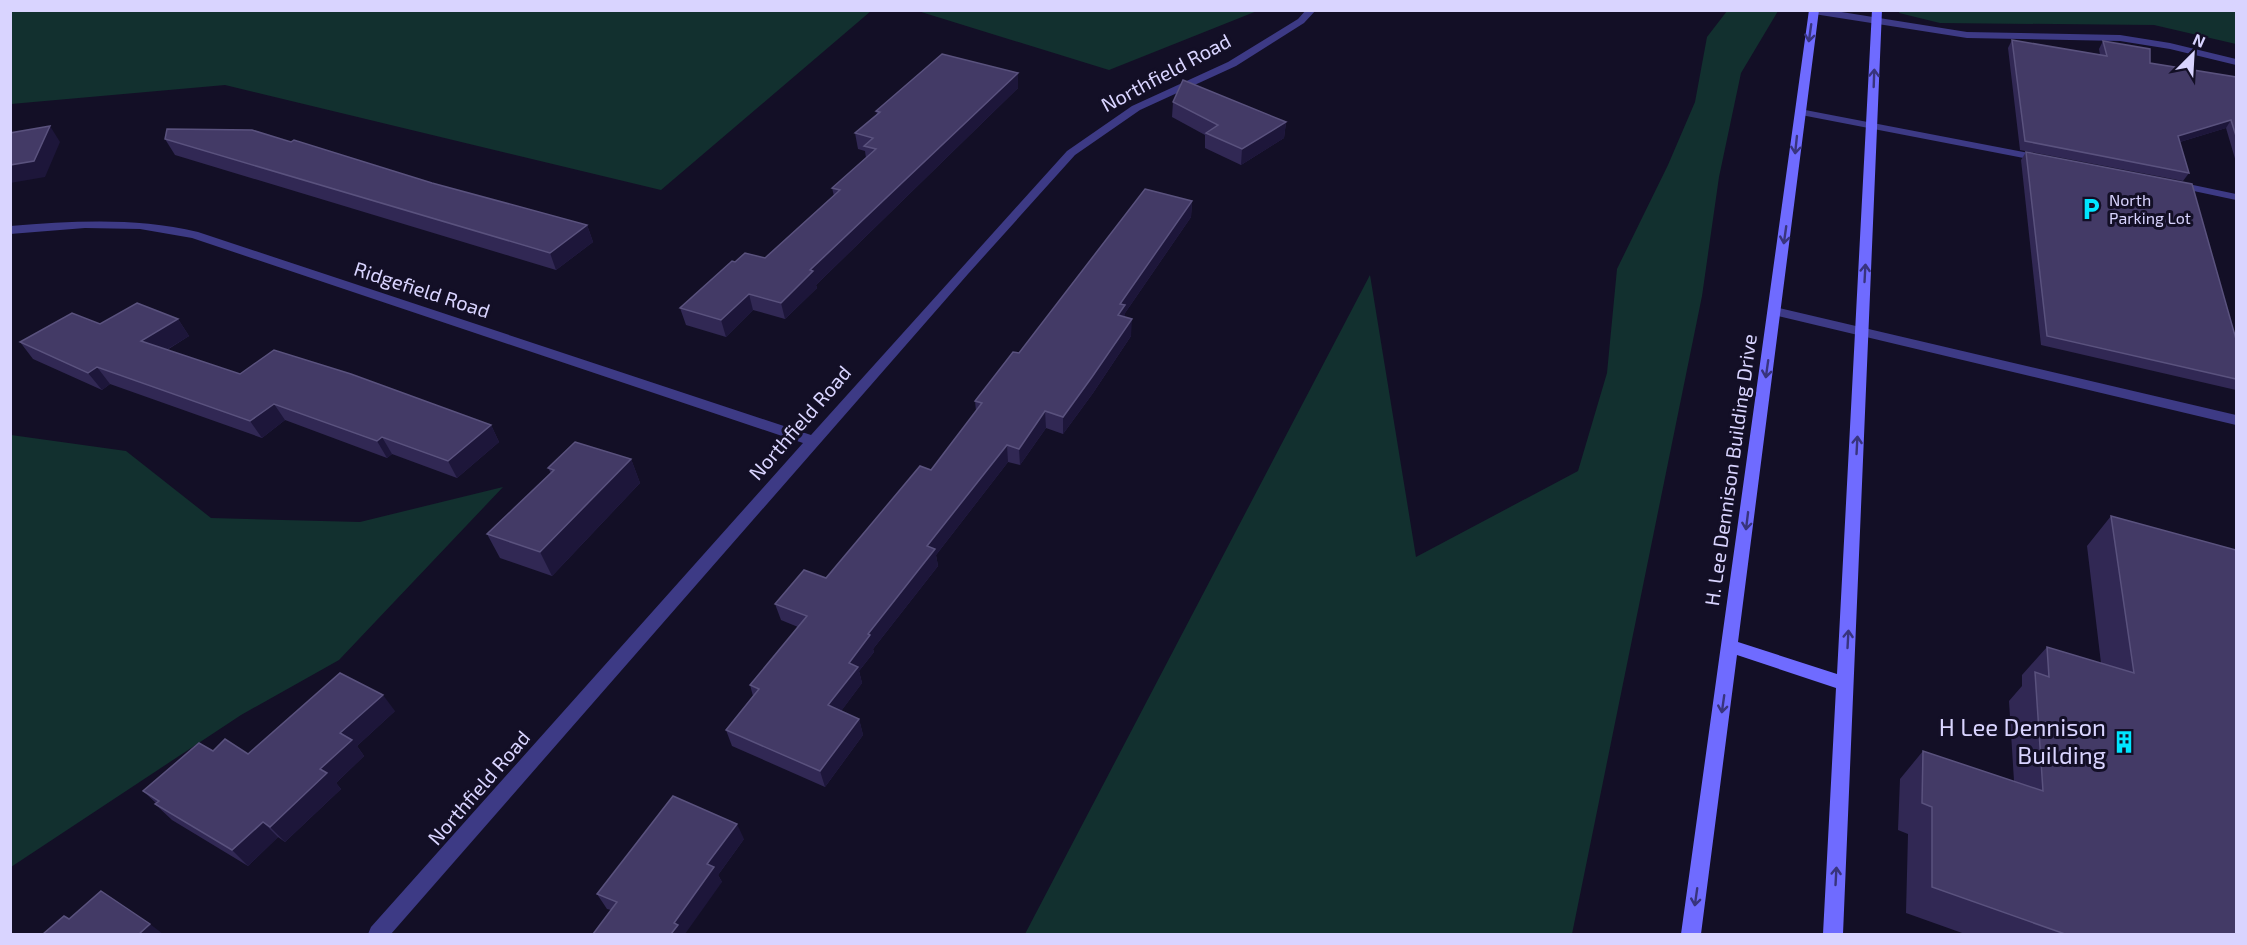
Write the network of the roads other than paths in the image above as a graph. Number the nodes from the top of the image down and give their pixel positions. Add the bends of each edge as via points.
1 (1312, 10) edge
2 (1814, 11) edge
3 (1877, 16) edge
4 (2236, 62) edge
5 (1800, 112) junction
6 (1872, 126) junction
7 (2058, 162) edge
8 (2158, 181) edge
9 (2236, 196) edge
10 (10, 230) edge
11 (1774, 311) junction
12 (1862, 332) junction
13 (2236, 420) edge
14 (813, 441) junction
15 (1731, 646) junction
16 (1846, 684) junction
17 (378, 934) edge
18 (1691, 934) edge
19 (1833, 934) edge

1 - 14 street, Northfield Road via 1232,64 1136,108 1071,153
2 - 3 street
2 -> 5 street, H. Lee Dennison Building Drive
3 - 4 street via 1966,35 2120,39
6 -> 3 street
5 - 6 street
5 -> 11 street, H. Lee Dennison Building Drive
6 - 7 street
12 -> 6 street
8 - 9 street
10 - 14 street, Ridgefield Road via 85,224 140,225 194,235
11 - 12 street
11 -> 15 street, H. Lee Dennison Building Drive
12 - 13 street
16 -> 12 street
14 - 17 street, Northfield Road
15 - 16 street
15 -> 18 street, H. Lee Dennison Building Drive
19 -> 16 street

